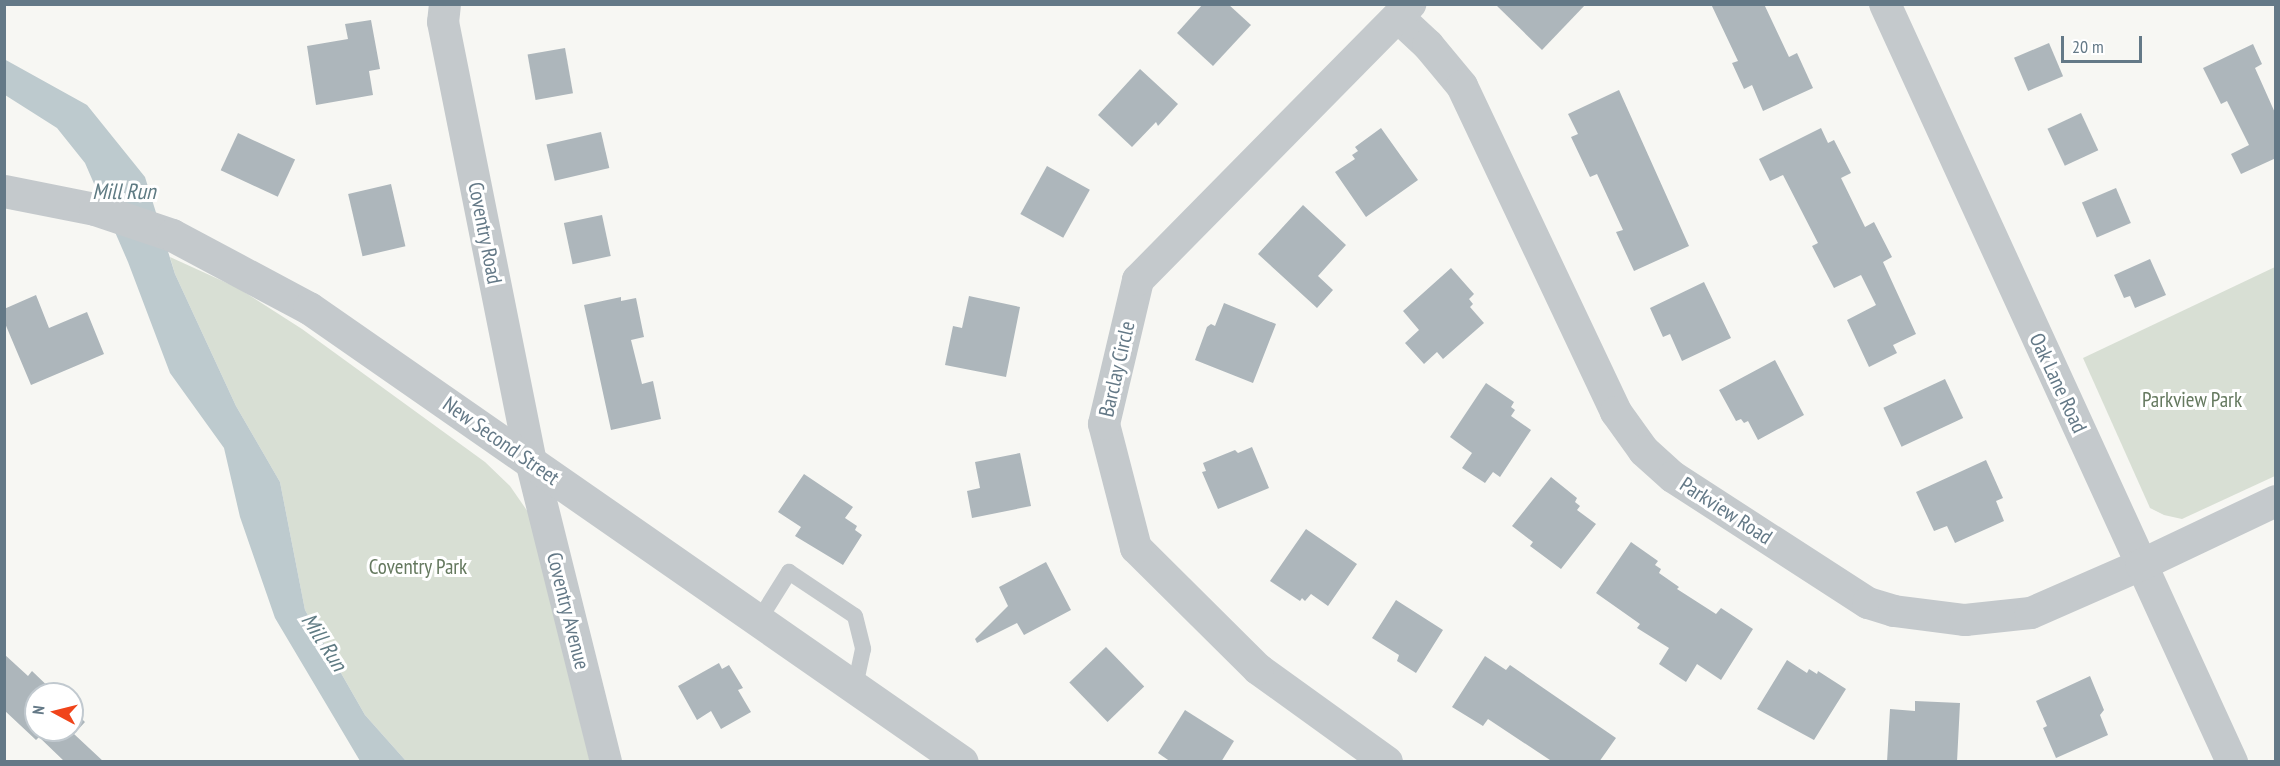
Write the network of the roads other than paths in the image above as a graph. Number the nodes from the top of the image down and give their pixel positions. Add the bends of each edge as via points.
1 (445, 4) edge
2 (1885, 4) edge
3 (1405, 11) edge
4 (4, 191) edge
5 (531, 461) junction
6 (2276, 501) edge
7 (2141, 565) junction
8 (759, 620) junction
9 (855, 687) junction
10 (606, 762) edge
11 (962, 762) edge
12 (1387, 762) edge
13 (2232, 762) edge

1 - 5 street, Coventry Road via 443,22
2 - 7 street, Oak Lane Road
3 - 7 street, Parkview Road via 1462,86 1616,412 1644,451 1673,477 1868,603 1894,611 1965,620 2031,613
3 - 12 street, Barclay Circle via 1138,280 1104,424 1136,548 1258,669
4 - 5 street, New Second Street via 95,209 172,235 309,308
5 - 8 street, New Second Street
5 - 10 street, Coventry Avenue
6 - 7 street, Parkview Road
7 - 13 street, Oak Lane Road
8 - 9 street, New Second Street
8 - 9 lane via 789,572 855,616 863,649
9 - 11 street, New Second Street

